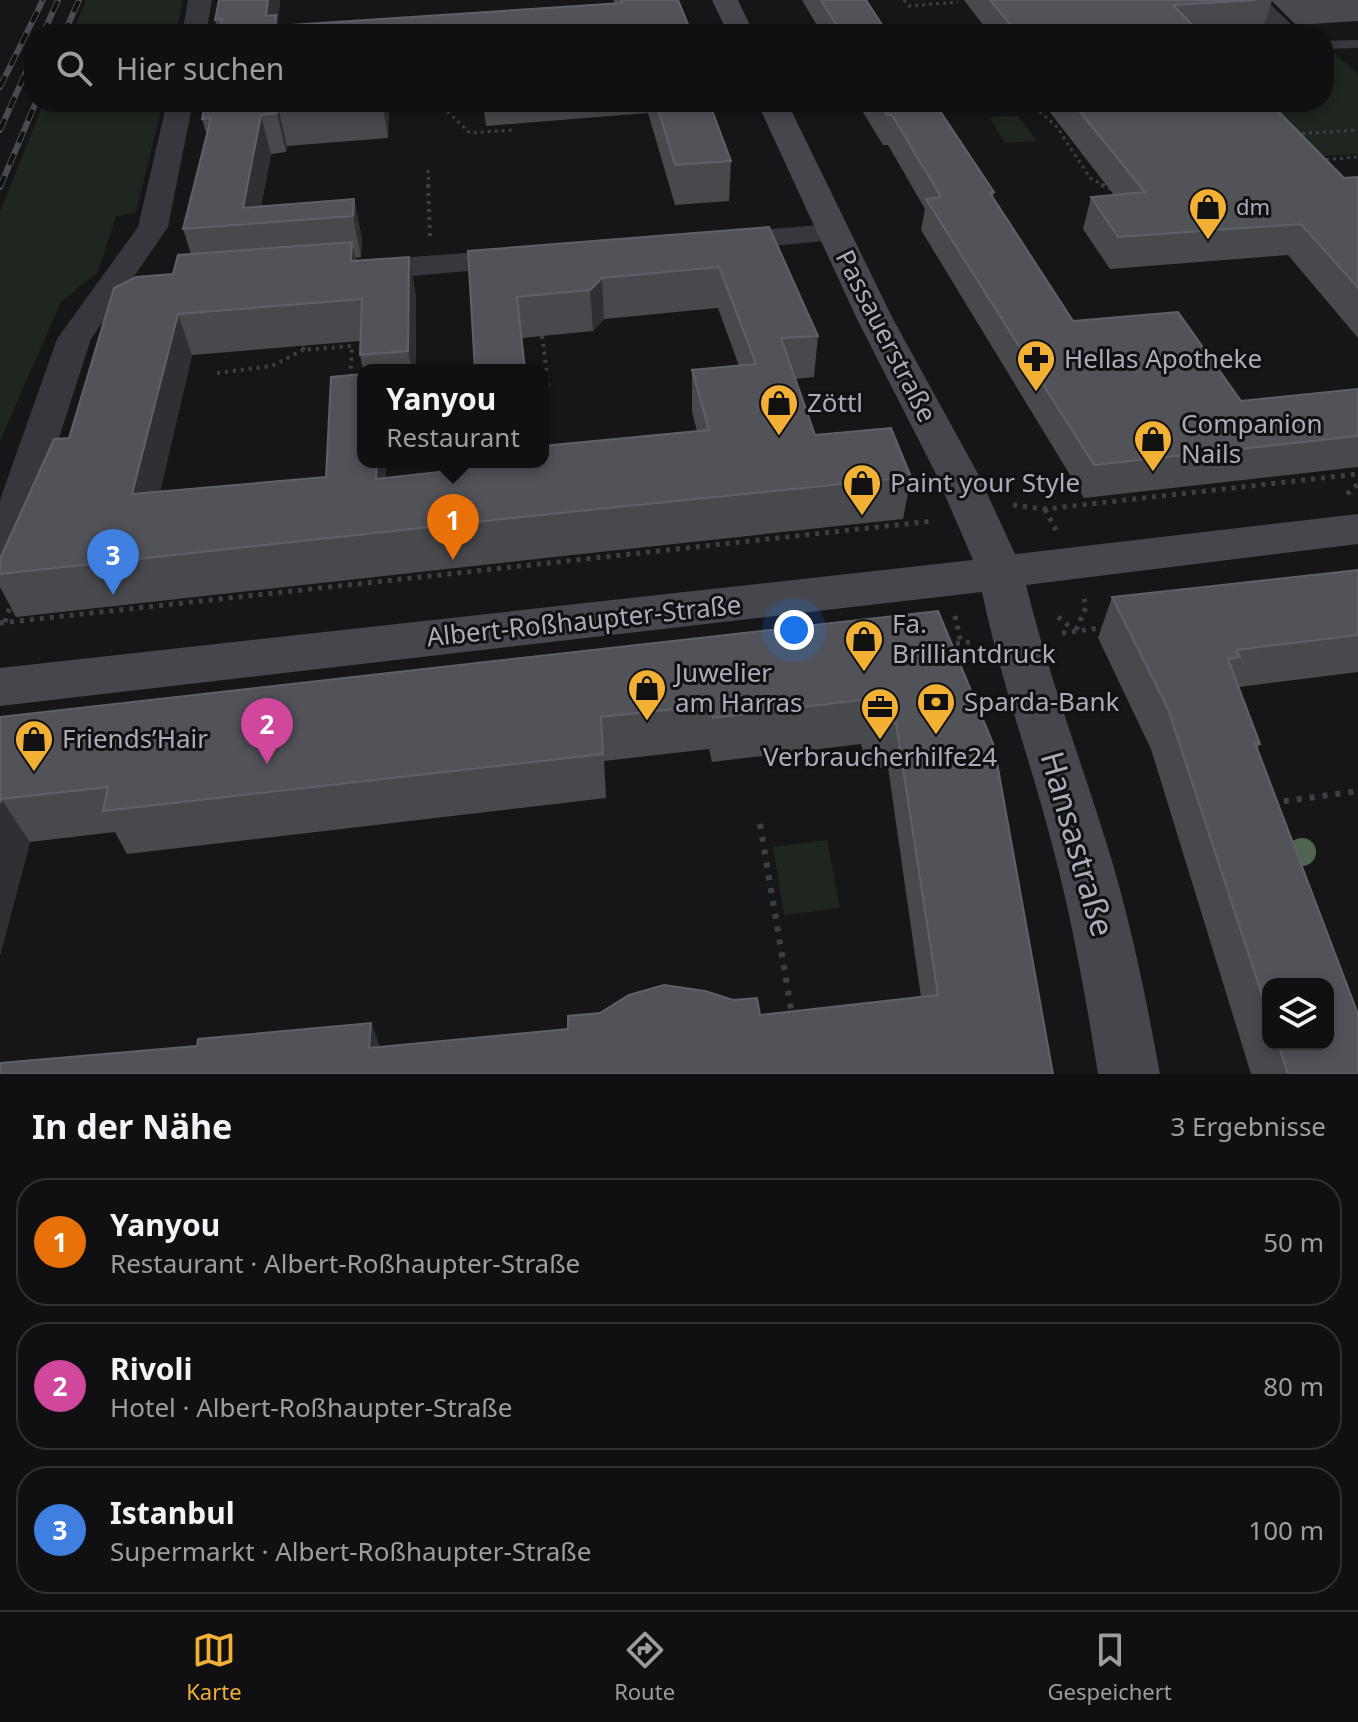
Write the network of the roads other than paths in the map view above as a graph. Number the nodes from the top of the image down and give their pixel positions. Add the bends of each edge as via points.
1 (200, 0) edge
2 (725, 0) edge
3 (1252, 0) edge
4 (196, 24) edge
5 (736, 24) edge
6 (1278, 24) edge
7 (1358, 44) edge
8 (1334, 45) edge
9 (178, 112) edge
10 (777, 112) edge
11 (833, 233) junction
12 (687, 245) edge
13 (548, 256) edge
14 (326, 273) edge
15 (1358, 529) edge
16 (3, 549) edge
17 (1000, 571) junction
18 (0, 687) edge
19 (1129, 1074) edge

1 - 4 street
2 - 5 street
3 - 6 street
7 - 8 lane
9 - 16 street via 153,227 127,288 74,339
10 - 11 street, Passauerstraße
11 - 12 street
11 - 17 street, Passauerstraße via 956,472
13 - 14 street
15 - 17 street, Albert-Roßhaupter-Straße
17 - 18 street, Albert-Roßhaupter-Straße
17 - 19 street, Hansastraße via 1081,850 1111,969

